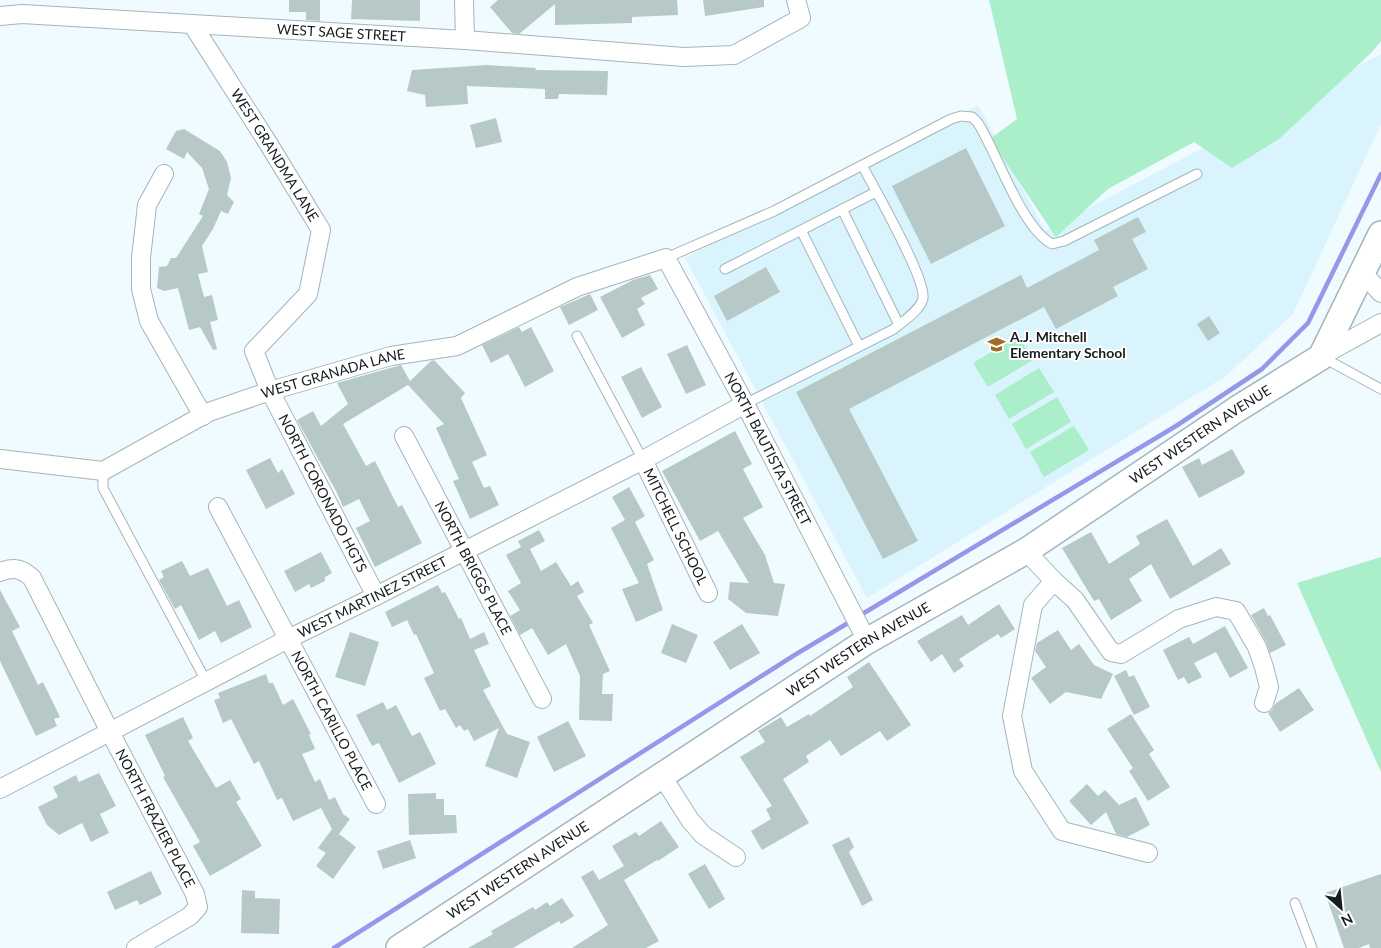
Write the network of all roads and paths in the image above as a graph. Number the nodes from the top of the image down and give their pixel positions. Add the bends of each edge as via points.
1 (464, 0) edge
2 (796, 0) edge
3 (22, 7) edge
4 (0, 16) edge
5 (192, 24) junction
6 (465, 40) junction
7 (862, 165) junction
8 (164, 174) dead end
9 (1198, 174) dead end
10 (876, 192) junction
11 (842, 209) junction
12 (801, 230) junction
13 (1381, 234) edge
14 (666, 258) junction
15 (725, 269) dead end
16 (1362, 272) junction
17 (1381, 293) edge
18 (1381, 323) edge
19 (899, 325) junction
20 (577, 336) dead end
21 (859, 346) junction
22 (1321, 357) junction
23 (1381, 390) edge
24 (270, 391) junction
25 (745, 404) junction
26 (203, 416) junction
27 (404, 436) dead end
28 (0, 459) edge
29 (642, 460) junction
30 (103, 471) junction
31 (218, 507) dead end
32 (463, 551) junction
33 (1026, 551) junction
34 (0, 572) edge
35 (1054, 581) junction
36 (708, 593) dead end
37 (376, 596) junction
38 (288, 638) junction
39 (867, 641) junction
40 (206, 681) junction
41 (542, 699) dead end
42 (1264, 703) dead end
43 (110, 732) junction
44 (662, 776) junction
45 (0, 789) edge
46 (376, 804) dead end
47 (1148, 853) dead end
48 (736, 857) dead end
49 (1296, 903) dead end
50 (410, 945) edge
51 (136, 948) edge
52 (1312, 948) edge

1 - 6 street
2 - 6 street, WEST SAGE STREET via 801,18 734,55 684,57
3 - 4 street, WEST SAGE STREET
3 - 5 street, WEST SAGE STREET
5 - 6 street, WEST SAGE STREET
5 - 24 street, WEST GRANDMA LANE via 321,230 308,294 254,351
7 - 9 lane via 951,119 972,117 985,135 1031,226 1052,244
7 - 10 lane
7 - 14 lane via 774,211
8 - 26 street via 147,205 141,289 149,321
10 - 11 lane
10 - 19 lane via 923,288 923,300
11 - 12 lane
11 - 19 lane
12 - 15 lane
12 - 21 lane
13 - 16 street
14 - 24 street, WEST GRANADA LANE via 576,287 457,346 391,356
14 - 25 street, NORTH BAUTISTA STREET
16 - 17 street
16 - 22 street
18 - 22 street
19 - 21 lane
20 - 29 lane
21 - 25 lane
22 - 23 lane
22 - 33 street, WEST WESTERN AVENUE via 1237,409
24 - 26 street, WEST GRANADA LANE
24 - 37 street, NORTH CORONADO HGTS
25 - 29 street, WEST MARTINEZ STREET
25 - 39 street, NORTH BAUTISTA STREET
26 - 30 street, WEST GRANADA LANE
27 - 32 street, NORTH BRIGGS PLACE
28 - 30 street
29 - 32 street, WEST MARTINEZ STREET
29 - 36 street, MITCHELL SCHOOL
30 - 40 lane via 103,488
31 - 38 street, NORTH CARILLO PLACE
32 - 37 street, WEST MARTINEZ STREET
32 - 41 street, NORTH BRIGGS PLACE
33 - 35 street
33 - 39 street, WEST WESTERN AVENUE
34 - 43 street, NORTH FRAZIER PLACE via 13,568 32,578
35 - 42 street via 1075,600 1111,652 1121,654 1179,619 1216,607 1236,610 1257,647 1264,667 1269,687
35 - 47 street via 1032,606 1012,716 1023,771 1062,831
37 - 38 street, WEST MARTINEZ STREET
38 - 40 street, WEST MARTINEZ STREET
38 - 46 street, NORTH CARILLO PLACE
39 - 44 street, WEST WESTERN AVENUE
40 - 43 street, WEST MARTINEZ STREET
43 - 45 street, WEST MARTINEZ STREET
43 - 51 street, NORTH FRAZIER PLACE via 195,894 198,907 190,916
44 - 48 street via 703,835
44 - 50 street, WEST WESTERN AVENUE
49 - 52 lane

